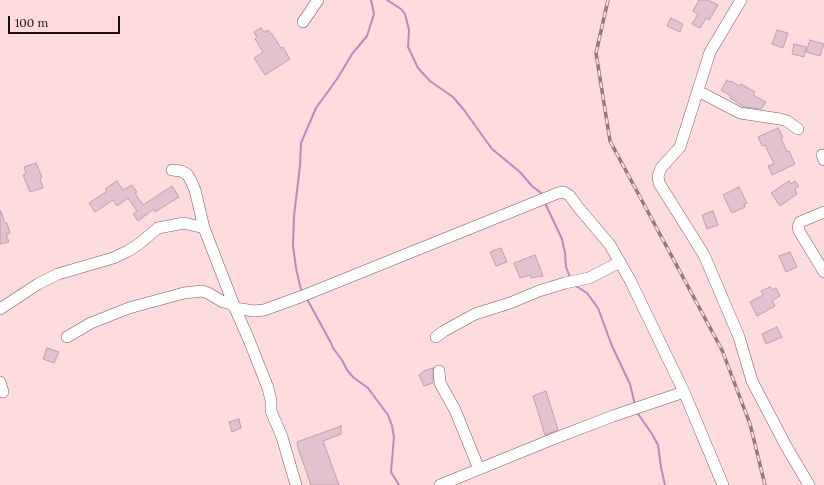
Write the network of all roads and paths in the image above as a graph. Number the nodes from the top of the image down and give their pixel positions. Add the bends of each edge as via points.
1 (318, 0) edge
2 (741, 0) edge
3 (303, 22) dead end
4 (698, 91) junction
5 (798, 129) dead end
6 (172, 170) dead end
7 (824, 212) edge
8 (204, 228) junction
9 (620, 262) junction
10 (824, 272) edge
11 (235, 308) junction
12 (0, 309) edge
13 (67, 337) dead end
14 (436, 337) dead end
15 (439, 371) dead end
16 (684, 392) junction
17 (479, 469) junction
18 (296, 485) edge
19 (440, 485) edge
20 (723, 485) edge
21 (809, 485) edge

1 - 3 street
2 - 4 street via 710,52
4 - 5 street via 740,113 780,119
4 - 21 street via 680,148 661,168 659,183 704,255 739,337 752,382
6 - 8 street via 187,174 190,179
7 - 10 street via 800,222 798,227
8 - 11 street
8 - 12 street via 184,223 158,228 139,244 113,258 58,274
9 - 11 street via 610,245 570,196 558,192 264,310
9 - 14 street via 589,278 539,291 475,314
9 - 16 street
11 - 13 street via 208,293 194,291 129,308 91,323
11 - 18 street via 268,388 272,402 271,411 282,437
15 - 17 street via 440,383 455,410
16 - 17 street via 613,416
16 - 20 street
17 - 19 street

